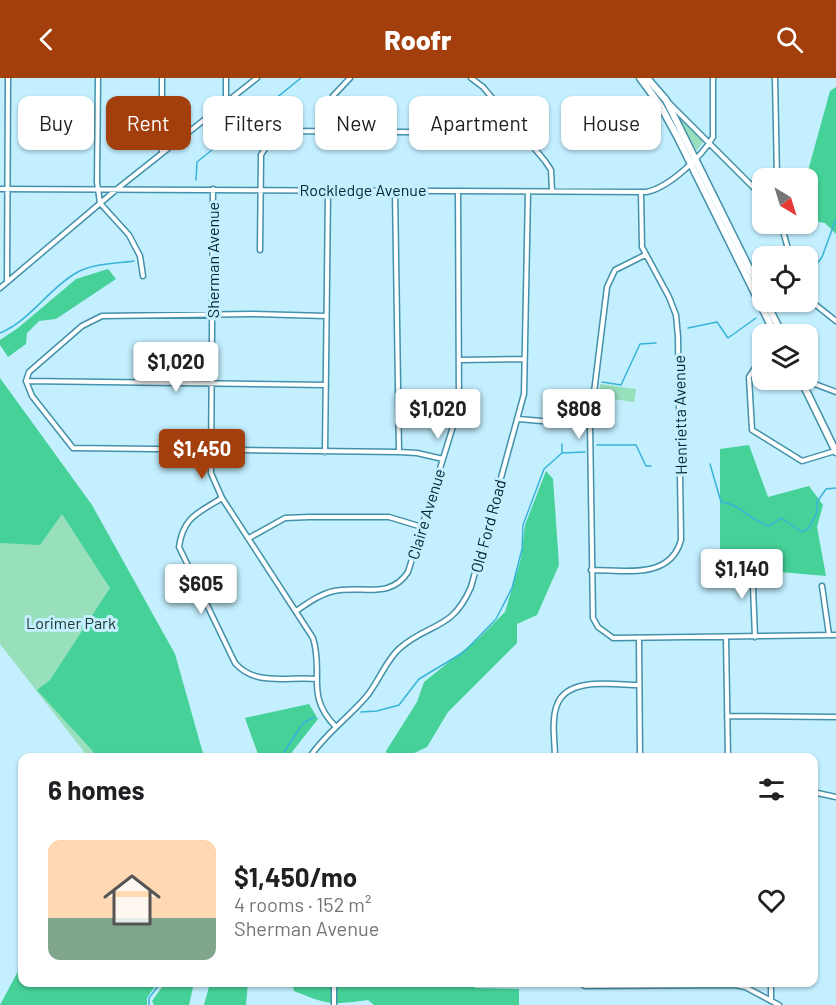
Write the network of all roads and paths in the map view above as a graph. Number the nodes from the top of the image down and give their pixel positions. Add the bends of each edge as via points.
1 (8, 78) edge
2 (98, 78) edge
3 (162, 78) edge
4 (226, 78) edge
5 (257, 78) edge
6 (350, 78) edge
7 (471, 78) edge
8 (640, 78) edge
9 (647, 78) edge
10 (714, 78) edge
11 (776, 78) edge
12 (226, 96) edge
13 (235, 96) edge
14 (333, 96) edge
15 (490, 96) edge
16 (666, 100) junction
17 (203, 121) edge
18 (315, 132) edge
19 (709, 144) junction
20 (535, 150) edge
21 (162, 153) junction
22 (692, 162) junction
23 (777, 168) edge
24 (752, 186) edge
25 (0, 189) edge
26 (7, 189) junction
27 (97, 189) junction
28 (117, 189) junction
29 (213, 189) junction
30 (260, 189) junction
31 (395, 190) junction
32 (328, 191) junction
33 (458, 191) junction
34 (552, 191) junction
35 (528, 192) junction
36 (641, 193) junction
37 (99, 203) junction
38 (260, 250) dead end
39 (645, 255) junction
40 (752, 275) edge
41 (142, 276) dead end
42 (7, 282) junction
43 (0, 288) edge
44 (818, 307) edge
45 (213, 314) junction
46 (326, 316) junction
47 (836, 321) edge
48 (770, 324) edge
49 (523, 359) junction
50 (460, 360) junction
51 (752, 371) edge
52 (26, 381) junction
53 (212, 382) junction
54 (326, 385) junction
55 (818, 386) edge
56 (807, 390) edge
57 (836, 392) edge
58 (518, 419) junction
59 (590, 425) junction
60 (211, 451) junction
61 (325, 452) junction
62 (399, 452) junction
63 (836, 452) edge
64 (443, 459) junction
65 (222, 498) junction
66 (422, 527) junction
67 (249, 538) junction
68 (752, 562) dead end
69 (591, 570) junction
70 (822, 586) dead end
71 (296, 610) junction
72 (829, 635) junction
73 (836, 635) edge
74 (755, 637) junction
75 (726, 638) junction
76 (639, 639) junction
77 (317, 679) junction
78 (639, 685) junction
79 (727, 716) junction
80 (836, 717) edge
81 (335, 726) junction
82 (313, 753) edge
83 (555, 753) edge
84 (640, 753) edge
85 (728, 753) edge
86 (818, 793) edge
87 (836, 797) edge
88 (334, 987) edge
89 (746, 987) edge
90 (771, 987) edge
91 (771, 1001) junction
92 (334, 1005) edge
93 (779, 1005) edge

1 - 26 street
2 - 27 street
3 - 21 street
4 - 12 street
5 - 13 street
6 - 14 street
7 - 15 street
8 - 22 main road
9 - 16 main road
10 - 19 street via 715,123
11 - 23 street
16 - 19 street
16 - 22 main road
17 - 21 street
18 - 30 street via 288,131 268,143 261,154
19 - 22 street, Rockledge Avenue
19 - 24 street
20 - 34 street via 551,170
21 - 28 street
22 - 36 street, Rockledge Avenue via 659,188
22 - 40 main road
22 - 48 main road
25 - 26 street, Rockledge Avenue
26 - 27 street, Rockledge Avenue
26 - 42 street
27 - 28 street, Rockledge Avenue
27 - 37 street
28 - 29 street, Rockledge Avenue
28 - 37 street
29 - 30 street, Rockledge Avenue
29 - 45 street, Sherman Avenue
30 - 32 street, Rockledge Avenue
30 - 38 street
31 - 32 street, Rockledge Avenue
31 - 33 street, Rockledge Avenue
31 - 62 street
32 - 46 street
33 - 35 street, Rockledge Avenue
33 - 50 street, Claire Avenue
34 - 35 street, Rockledge Avenue
34 - 36 street, Rockledge Avenue
35 - 49 street, Old Ford Road
36 - 39 street, Henrietta Avenue via 640,234
37 - 41 street via 129,235 140,256
37 - 42 street
39 - 59 street via 623,265 610,278
39 - 69 street, Henrietta Avenue via 676,315 681,540 678,552 664,566
42 - 43 street
44 - 47 street
45 - 46 street
45 - 52 street via 102,316 73,333 29,372
45 - 53 street, Sherman Avenue
46 - 54 street
49 - 50 street
49 - 58 street, Old Ford Road via 524,394
50 - 64 street, Claire Avenue via 459,407
51 - 63 street via 748,377 750,424 757,435 802,461
52 - 53 street
52 - 60 street via 32,396 73,448
53 - 54 street
53 - 60 street, Sherman Avenue
54 - 61 street
55 - 57 street
56 - 63 main road
58 - 59 street
58 - 81 street, Old Ford Road via 507,447 478,566 464,603 448,621 399,649 364,699
59 - 69 street
60 - 61 street
60 - 65 street, Sherman Avenue via 211,472
61 - 62 street
62 - 64 street
64 - 66 street, Claire Avenue
65 - 67 street, Sherman Avenue
65 - 77 street via 187,522 179,547 235,663 248,675 259,678
66 - 67 street via 389,517 285,518
66 - 71 street, Claire Avenue via 408,572 395,586 335,591
67 - 71 street, Sherman Avenue
68 - 74 street
69 - 76 street via 593,618 598,627 613,638
70 - 72 street
71 - 77 street, Sherman Avenue via 313,638
72 - 73 street
72 - 74 street
74 - 75 street
75 - 76 street
75 - 79 street
76 - 78 street
77 - 81 street, Sherman Avenue via 320,710
78 - 83 street via 581,686 568,690 557,706
78 - 84 street
79 - 80 street
79 - 85 street
81 - 82 street, Old Ford Road
86 - 87 street
88 - 92 street
89 - 91 street
90 - 91 street
91 - 93 street

